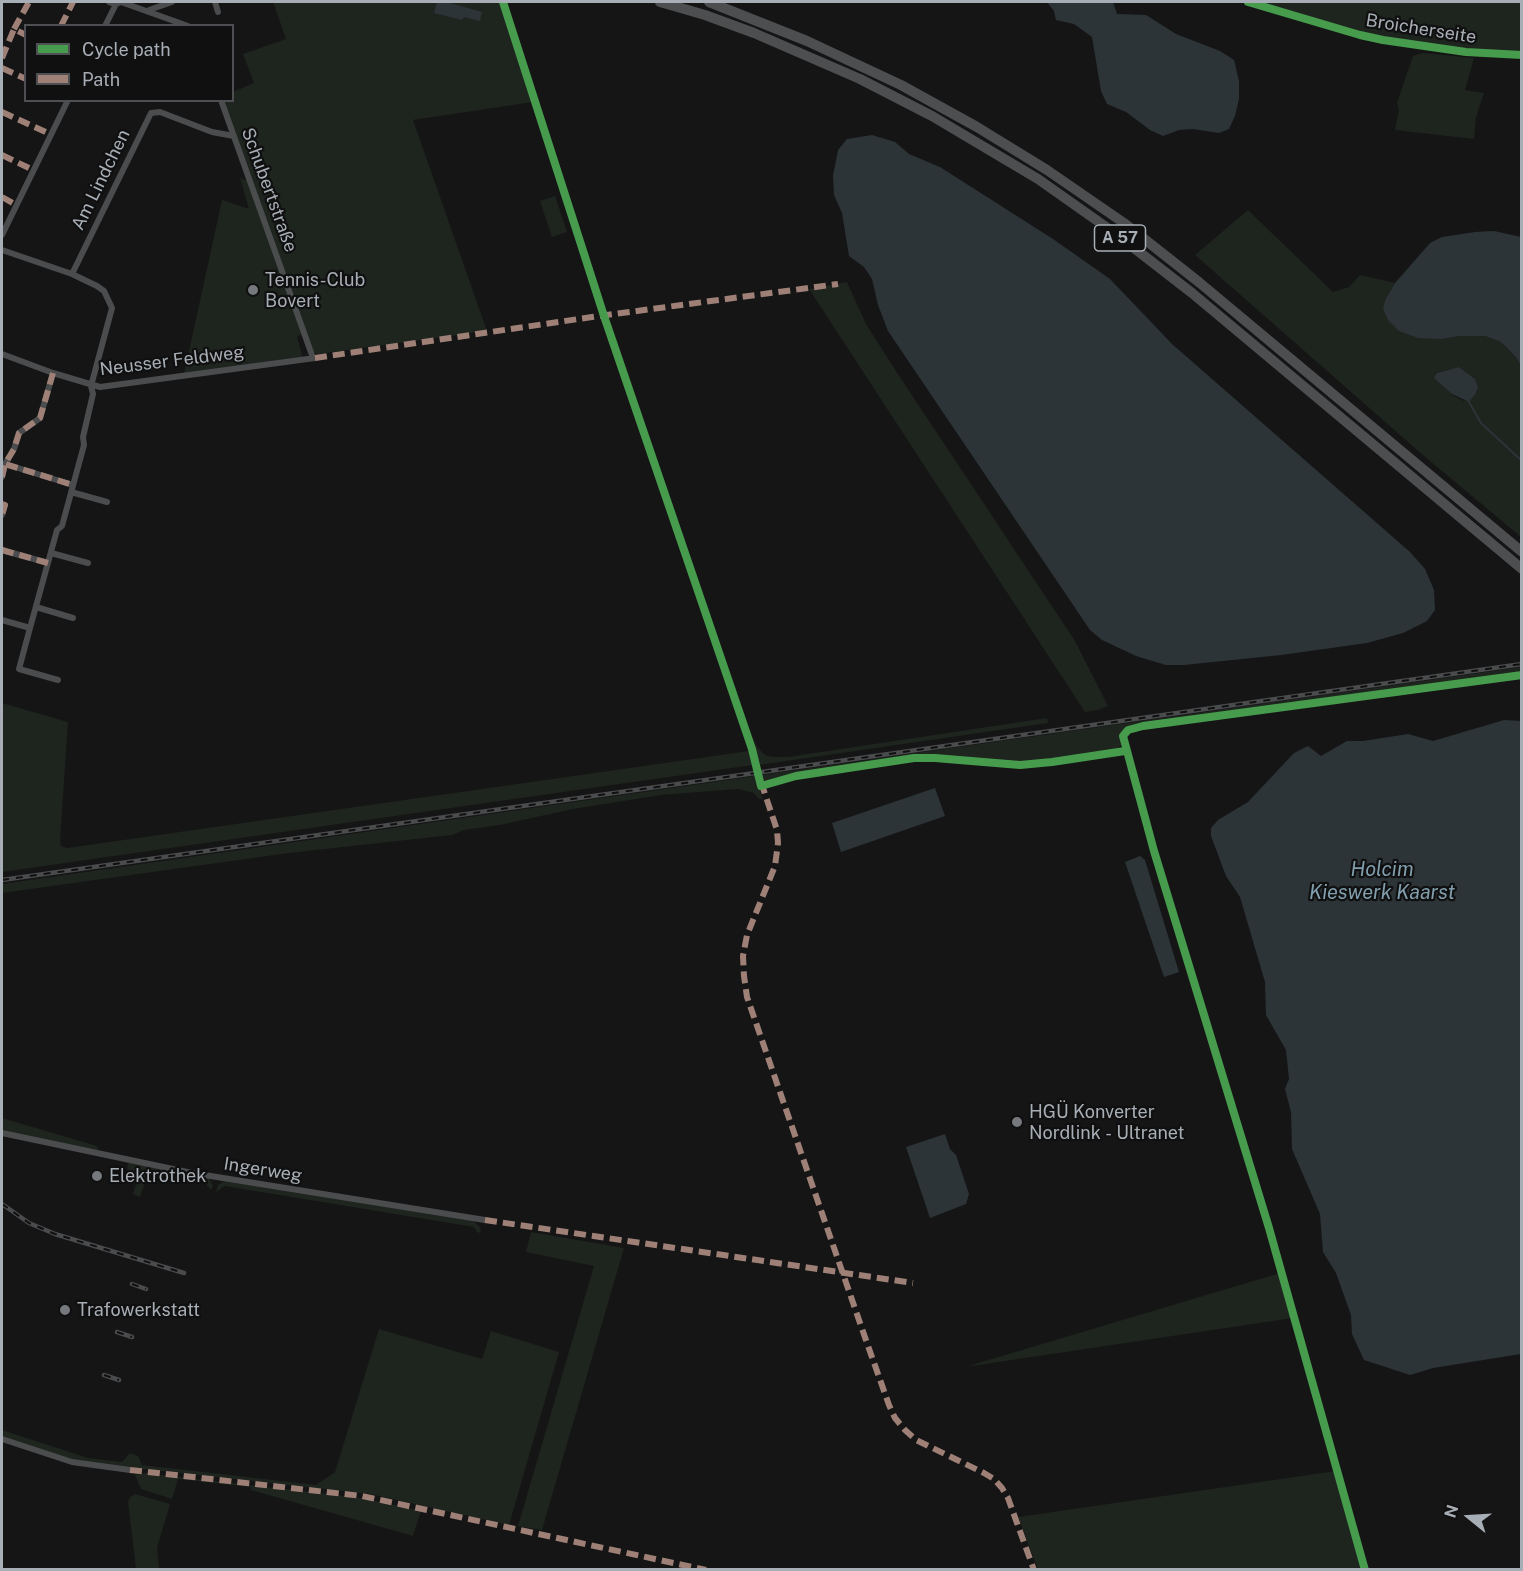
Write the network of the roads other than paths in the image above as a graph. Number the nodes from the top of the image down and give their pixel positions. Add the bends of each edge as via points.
1 (109, 2) edge
2 (172, 2) edge
3 (215, 2) edge
4 (660, 2) edge
5 (709, 2) edge
6 (1248, 2) edge
7 (116, 4) junction
8 (149, 10) junction
9 (218, 12) dead end
10 (106, 24) edge
11 (183, 24) edge
12 (1521, 55) edge
13 (67, 102) edge
14 (222, 102) edge
15 (234, 136) junction
16 (2, 235) edge
17 (2, 250) edge
18 (72, 274) junction
19 (2, 354) edge
20 (314, 358) joint
21 (53, 373) junction
22 (91, 386) junction
23 (5, 464) junction
24 (2, 477) edge
25 (73, 484) junction
26 (71, 492) junction
27 (107, 501) dead end
28 (2, 504) edge
29 (2, 515) edge
30 (2, 550) edge
31 (1521, 552) edge
32 (51, 553) junction
33 (48, 563) junction
34 (88, 563) dead end
35 (1521, 568) edge
36 (36, 607) junction
37 (74, 618) dead end
38 (2, 620) edge
39 (30, 628) junction
40 (58, 680) dead end
41 (2, 1133) edge
42 (485, 1220) dead end
43 (2, 1439) edge
44 (130, 1470) dead end

1 - 7 street
2 - 8 street
3 - 9 street
4 - 35 highway, A 57 via 754,33 860,79 932,116 1038,179 1192,293
5 - 31 highway, A 57 via 807,40 901,85 1047,170 1124,223 1200,283
6 - 12 street, Broicherseite via 1383,40
7 - 8 street
7 - 10 street
8 - 11 street
13 - 16 street
14 - 15 street, Schubertstraße
15 - 18 street, Am Lindchen via 160,112 151,113
15 - 20 street, Schubertstraße
17 - 18 street
18 - 22 street via 104,291 112,308
19 - 21 street, Neusser Feldweg
20 - 22 street, Neusser Feldweg via 111,387
21 - 22 street, Neusser Feldweg
21 - 23 street via 40,418 19,433
22 - 25 street via 84,445
23 - 24 street
23 - 25 street
25 - 26 street
26 - 27 street
26 - 32 street
28 - 29 street
30 - 33 street
32 - 33 street
32 - 34 street
33 - 36 street
36 - 37 street
36 - 39 street
38 - 39 street
39 - 40 street via 19,669
41 - 42 street, Ingerweg via 192,1173
43 - 44 street via 72,1462

